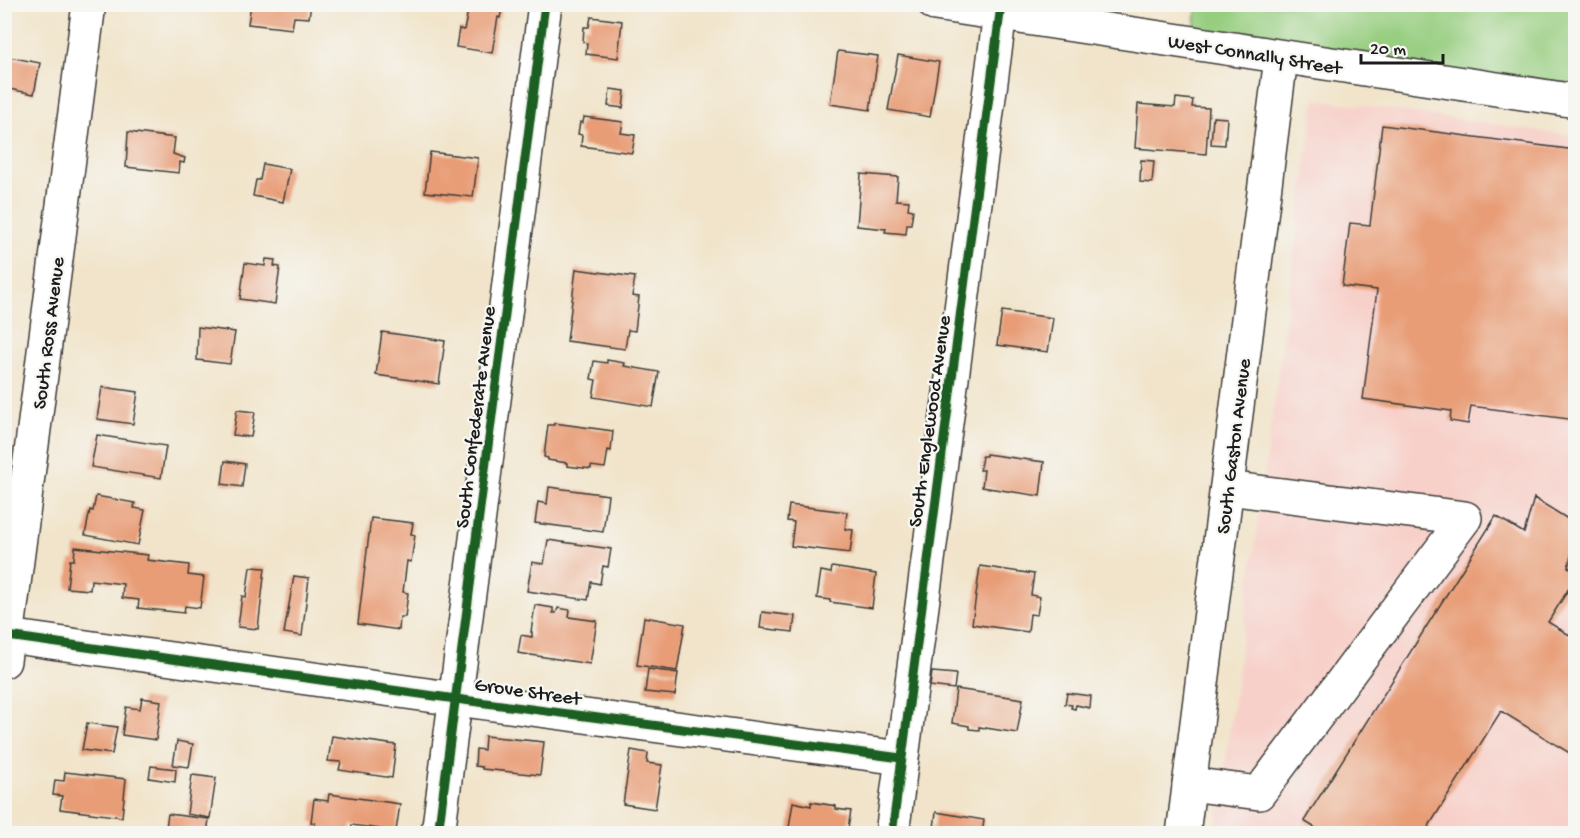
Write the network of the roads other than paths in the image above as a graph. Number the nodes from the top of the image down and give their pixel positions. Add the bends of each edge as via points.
1 (89, 4) edge
2 (545, 4) edge
3 (935, 4) edge
4 (999, 13) junction
5 (1281, 57) junction
6 (1575, 101) edge
7 (1227, 488) junction
8 (6, 648) edge
9 (456, 699) junction
10 (901, 758) junction
11 (1189, 784) junction
12 (438, 834) edge
13 (892, 834) edge
14 (1183, 834) edge

1 - 8 street, South Ross Avenue
2 - 9 street, South Confederate Avenue
3 - 4 street, West Connally Street
4 - 5 street, West Connally Street
4 - 10 street, South Englewood Avenue
5 - 6 street, West Connally Street
5 - 7 street, South Gaston Avenue
7 - 11 street, South Gaston Avenue
7 - 11 street via 1465,518 1259,793
8 - 9 street, Grove Street
9 - 10 street, Grove Street
9 - 12 street, South Confederate Avenue
10 - 13 street, South Englewood Avenue
11 - 14 street, South Gaston Avenue

